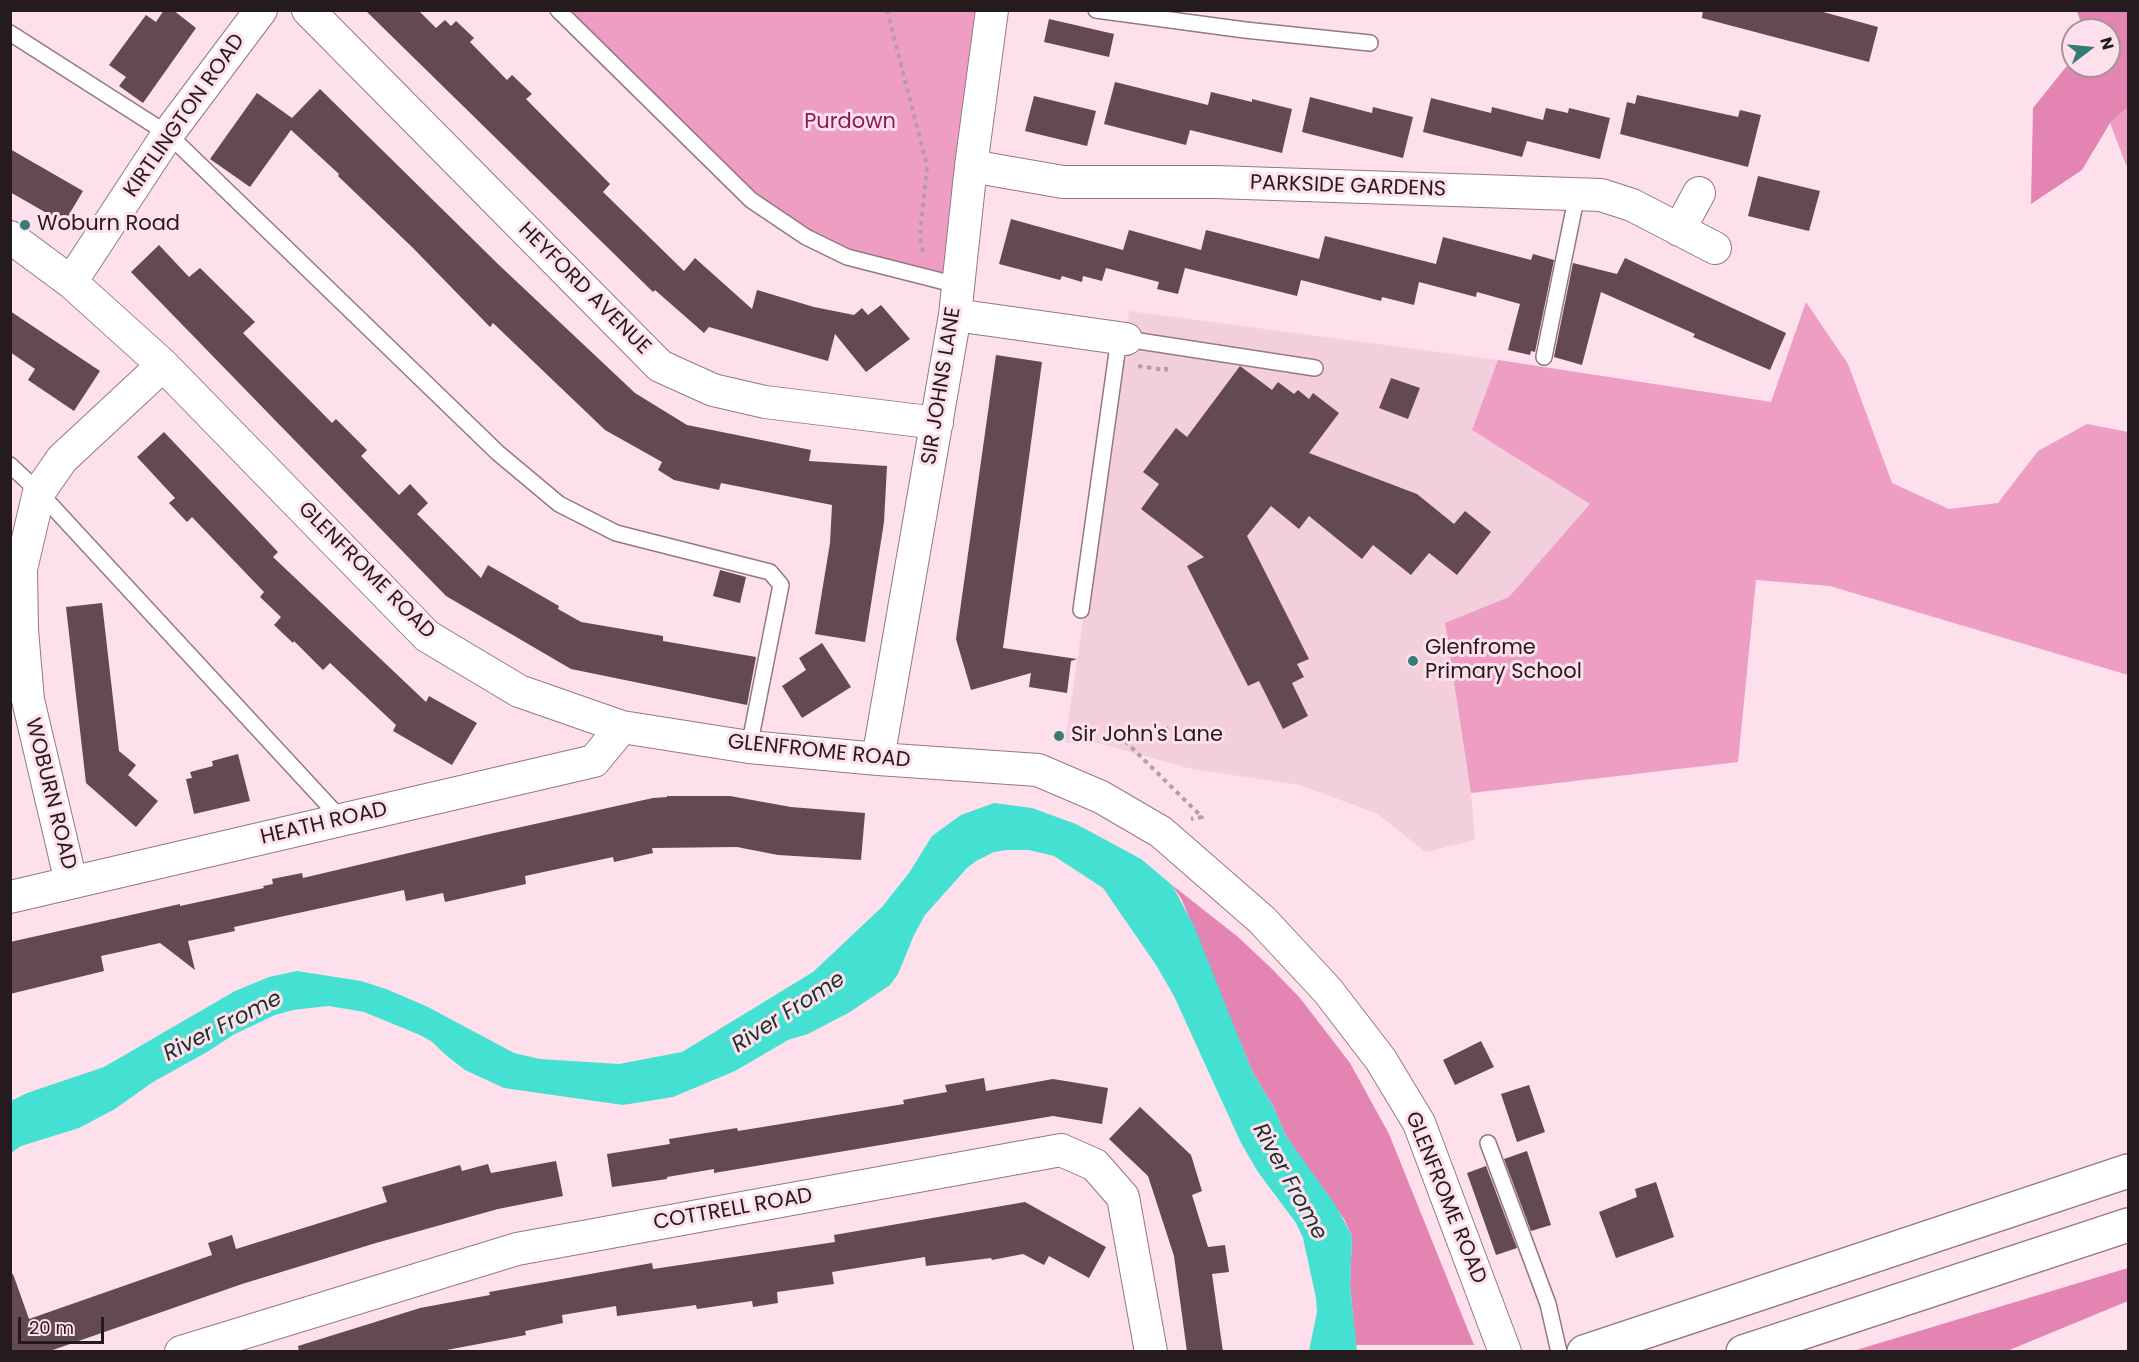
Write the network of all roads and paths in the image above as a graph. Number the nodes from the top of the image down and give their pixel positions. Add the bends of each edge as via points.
1 (261, 10) edge
2 (308, 10) edge
3 (558, 10) edge
4 (887, 10) edge
5 (992, 10) edge
6 (1096, 10) edge
7 (10, 33) edge
8 (1370, 43) dead end
9 (168, 134) junction
10 (970, 166) junction
11 (1699, 193) dead end
12 (1577, 194) junction
13 (1679, 230) junction
14 (10, 237) edge
15 (1715, 248) dead end
16 (71, 282) junction
17 (948, 293) junction
18 (1123, 338) junction
19 (1544, 357) dead end
20 (163, 365) junction
21 (1315, 368) dead end
22 (937, 423) junction
23 (10, 465) edge
24 (39, 492) junction
25 (1081, 610) dead end
26 (1177, 726) dead end
27 (622, 727) junction
28 (749, 747) junction
29 (878, 759) junction
30 (342, 820) junction
31 (1161, 832) junction
32 (71, 882) junction
33 (10, 897) edge
34 (1488, 1143) dead end
35 (2128, 1170) edge
36 (2128, 1225) edge
37 (181, 1352) edge
38 (1151, 1352) edge
39 (1505, 1352) edge
40 (1559, 1352) edge
41 (1584, 1352) edge
42 (1743, 1352) edge

1 - 9 street, KIRTLINGTON ROAD
2 - 22 street, HEYFORD AVENUE via 660,366 713,390 765,402
3 - 17 lane via 751,200 806,237 848,257
4 - 17 path via 927,166 920,236 925,263
5 - 10 street, SIR JOHNS LANE
6 - 8 lane
7 - 9 lane
9 - 16 street, KIRTLINGTON ROAD
9 - 28 lane via 498,453 559,504 616,533 771,572 781,585
10 - 12 street, PARKSIDE GARDENS via 1063,182 1215,182
10 - 17 street, SIR JOHNS LANE
11 - 13 street
12 - 13 street, PARKSIDE GARDENS via 1601,195 1632,205
12 - 19 lane
13 - 15 street, PARKSIDE GARDENS
14 - 16 street, GLENFROME ROAD
16 - 20 street, GLENFROME ROAD
17 - 18 street
17 - 22 street, SIR JOHNS LANE
18 - 21 lane
18 - 25 lane
20 - 24 street, WOBURN ROAD via 62,459
20 - 27 street, GLENFROME ROAD via 427,636 519,691
22 - 29 street, SIR JOHNS LANE
23 - 24 lane
24 - 30 lane
24 - 32 street, WOBURN ROAD via 21,569 22,630 28,700
26 - 31 path via 1125,741 1202,818 1172,820
27 - 28 street, GLENFROME ROAD
27 - 30 street, HEATH ROAD via 594,761
28 - 29 street, GLENFROME ROAD
29 - 31 street, GLENFROME ROAD via 1038,770 1101,797
30 - 32 street, HEATH ROAD
31 - 39 street, GLENFROME ROAD via 1263,920 1328,991 1381,1060 1419,1124
32 - 33 street, HEATH ROAD
34 - 40 lane via 1548,1304
35 - 41 highway
36 - 42 highway
37 - 38 street, COTTRELL ROAD via 517,1249 1061,1150 1095,1165 1123,1197

